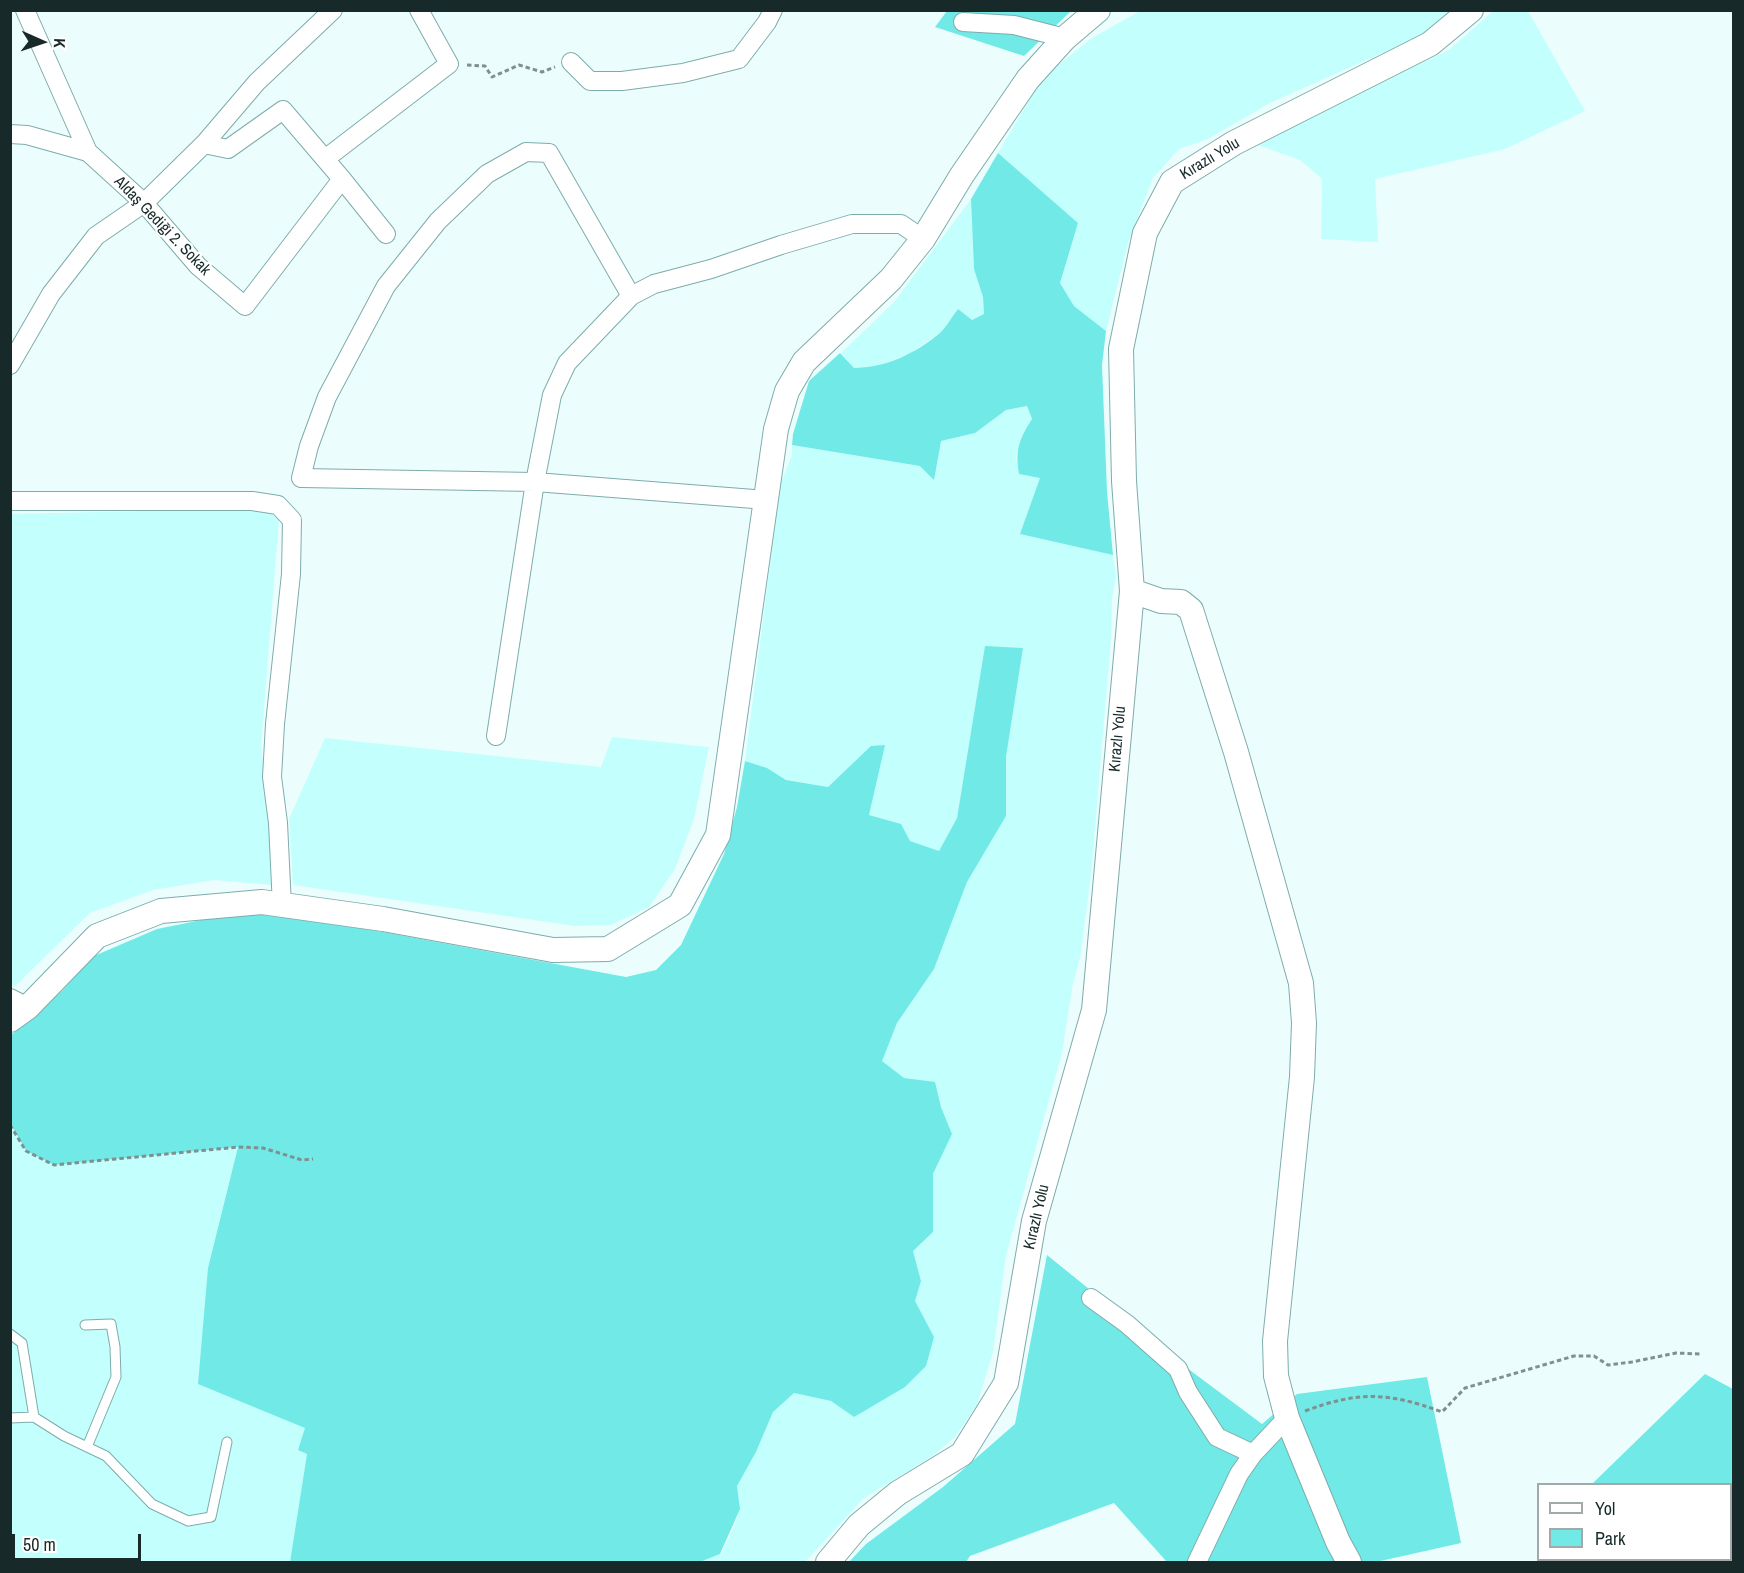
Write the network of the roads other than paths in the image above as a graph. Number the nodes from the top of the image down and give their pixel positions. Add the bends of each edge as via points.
1 (25, 10) edge
2 (333, 10) edge
3 (419, 10) edge
4 (773, 10) edge
5 (1098, 10) edge
6 (1471, 10) edge
7 (963, 22) dead end
8 (1065, 38) junction
9 (571, 62) road end
10 (10, 134) edge
11 (204, 144) junction
12 (88, 152) junction
13 (326, 159) junction
14 (342, 179) junction
15 (144, 203) junction
16 (386, 234) dead end
17 (923, 239) junction
18 (631, 296) junction
19 (12, 360) edge
20 (535, 482) junction
21 (767, 500) junction
22 (10, 501) edge
23 (1132, 591) junction
24 (496, 736) dead end
25 (282, 906) junction
26 (16, 1008) edge
27 (1091, 1298) dead end
28 (85, 1324) dead end
29 (10, 1334) edge
30 (34, 1417) junction
31 (10, 1418) edge
32 (1287, 1418) junction
33 (227, 1442) dead end
34 (87, 1447) junction
35 (1253, 1454) junction
36 (828, 1563) edge
37 (1197, 1563) edge
38 (1349, 1563) edge

1 - 12 street, Aldaş Gediği 2. Sokak
2 - 11 street via 257,82
3 - 13 street via 449,64
4 - 9 street via 739,59 728,62 622,81 590,81
5 - 8 street
6 - 23 street, Kırazlı Yolu via 1430,44 1234,143 1172,182 1145,233 1121,349
7 - 8 street via 1014,26
8 - 17 street via 1022,89
10 - 12 street
11 - 13 street via 228,149 283,110
11 - 15 street
12 - 15 street, Aldaş Gediği 2. Sokak
13 - 14 street
14 - 15 street, Aldaş Gediği 2. Sokak via 245,306 198,266
14 - 16 street
15 - 19 street via 96,236 51,294
17 - 18 street via 901,224 852,224 654,284
17 - 21 street via 891,279 804,362 787,391 776,429
18 - 20 street via 567,363 552,395
18 - 20 street via 549,153 526,152 487,174 438,221 386,286 327,397 301,477
20 - 21 street
20 - 24 street
21 - 25 street via 718,835 680,905 608,949 553,950 383,919
22 - 25 street via 252,501 278,505 291,520 291,574 272,777
23 - 32 street via 1161,601 1181,602 1191,610 1301,983 1302,1077 1275,1341 1276,1376
23 - 36 street, Kırazlı Yolu via 1094,1010 1034,1221 1006,1383 962,1454 898,1493 860,1525
25 - 26 street via 262,903 161,911 97,936
27 - 35 street via 1135,1330 1178,1369 1217,1437
28 - 34 lane via 111,1324 116,1377
29 - 30 lane via 22,1343
30 - 31 lane
30 - 34 lane
32 - 35 street
32 - 38 street
33 - 34 lane via 211,1517 188,1521 152,1504 106,1456
35 - 37 street via 1239,1473

